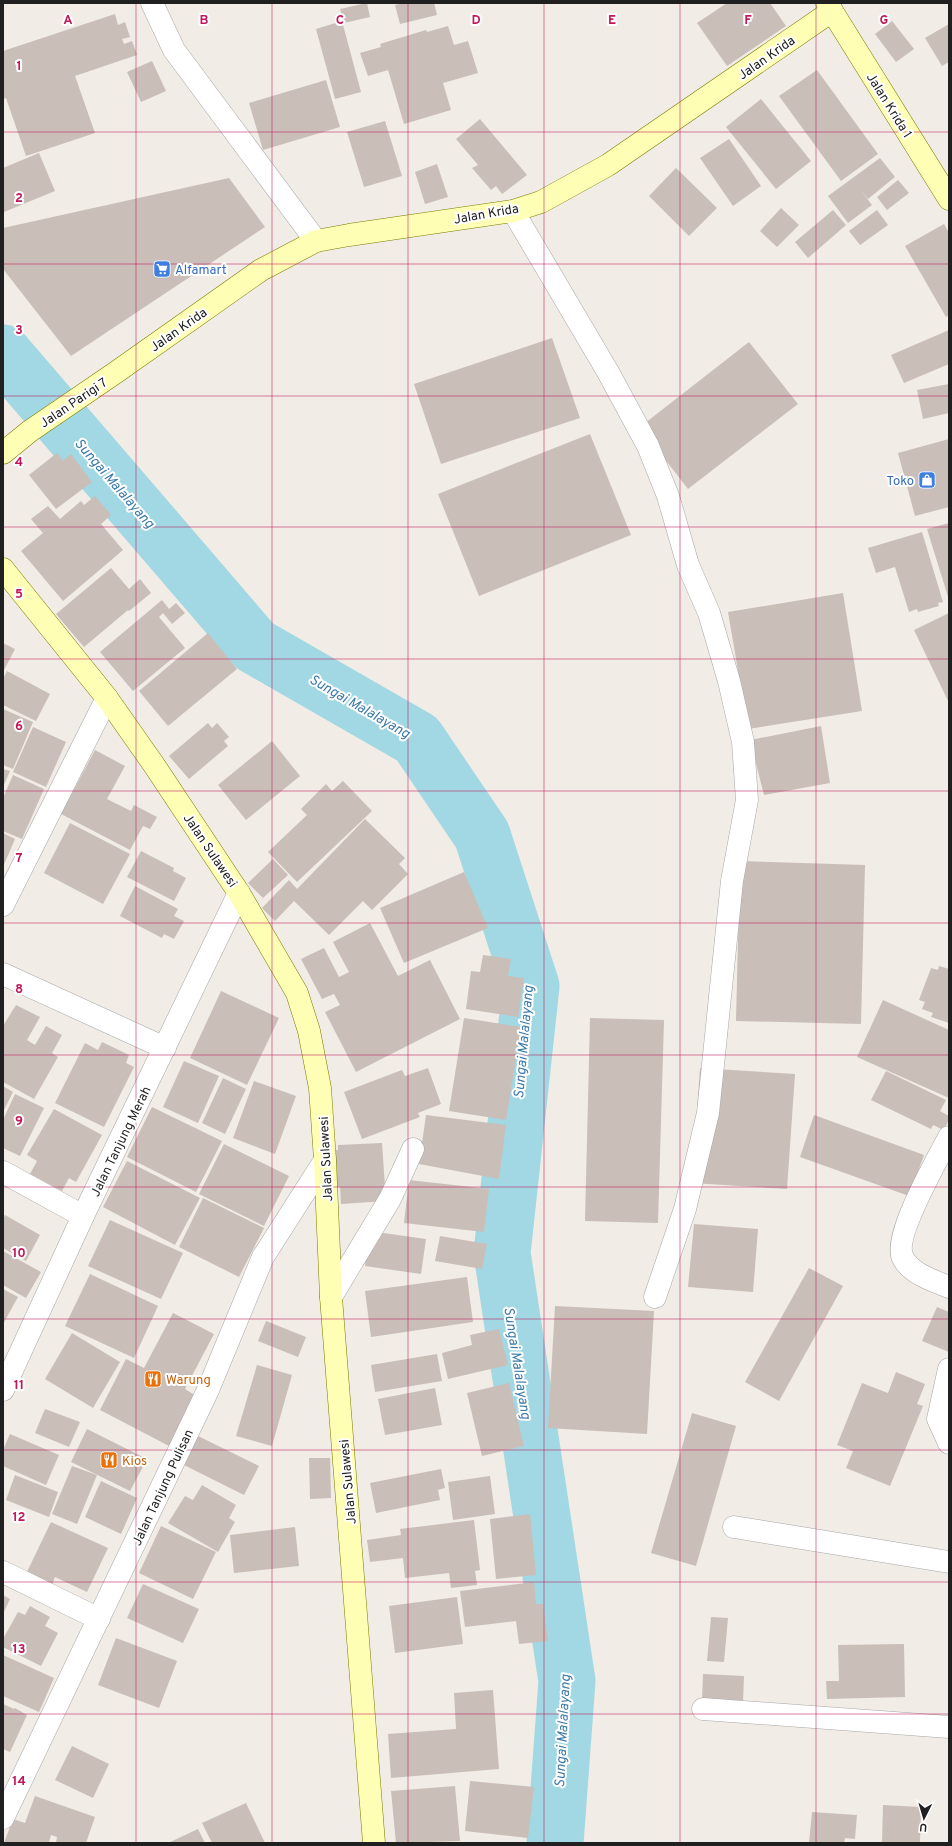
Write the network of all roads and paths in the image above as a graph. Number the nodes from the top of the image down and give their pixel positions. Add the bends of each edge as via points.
1 (152, 3) edge
2 (830, 7) edge
3 (949, 199) edge
4 (513, 211) junction
5 (316, 241) junction
6 (115, 373) joint
7 (3, 453) edge
8 (3, 569) edge
9 (107, 698) junction
10 (239, 893) junction
11 (3, 905) edge
12 (3, 974) edge
13 (165, 1048) junction
14 (949, 1137) edge
15 (412, 1149) dead end
16 (326, 1160) junction
17 (3, 1172) edge
18 (83, 1216) junction
19 (949, 1287) edge
20 (331, 1297) junction
21 (655, 1297) dead end
22 (949, 1369) edge
23 (5, 1382) edge
24 (949, 1443) edge
25 (734, 1527) dead end
26 (949, 1562) edge
27 (3, 1572) edge
28 (99, 1619) junction
29 (703, 1709) dead end
30 (949, 1727) edge
31 (3, 1818) edge
32 (374, 1843) edge

1 - 5 street via 174,50
2 - 3 street, Jalan Krida 1
2 - 4 street, Jalan Krida via 608,165 541,202
4 - 5 street, Jalan Krida
4 - 21 street via 608,372 648,446 668,496 688,565 709,613 729,681 743,742 747,800 732,881 708,1113 685,1208
5 - 6 street, Jalan Krida via 261,270
6 - 7 street, Jalan Parigi 7 via 30,431
8 - 9 street, Jalan Sulawesi
9 - 10 street, Jalan Sulawesi
9 - 11 street
10 - 13 street, Jalan Tanjung Merah
10 - 16 street, Jalan Sulawesi via 297,993 309,1031 320,1088
12 - 13 street
13 - 18 street, Jalan Tanjung Merah
14 - 19 street via 913,1208 902,1242 902,1258 910,1268
15 - 20 street via 390,1199
16 - 20 street, Jalan Sulawesi
16 - 28 street, Jalan Tanjung Pulisan via 263,1257 208,1390
17 - 18 street
18 - 23 street, Jalan Tanjung Merah
20 - 32 street, Jalan Sulawesi
22 - 24 street via 938,1419
25 - 26 street
27 - 28 street
28 - 31 street, Jalan Tanjung Pulisan
29 - 30 street

